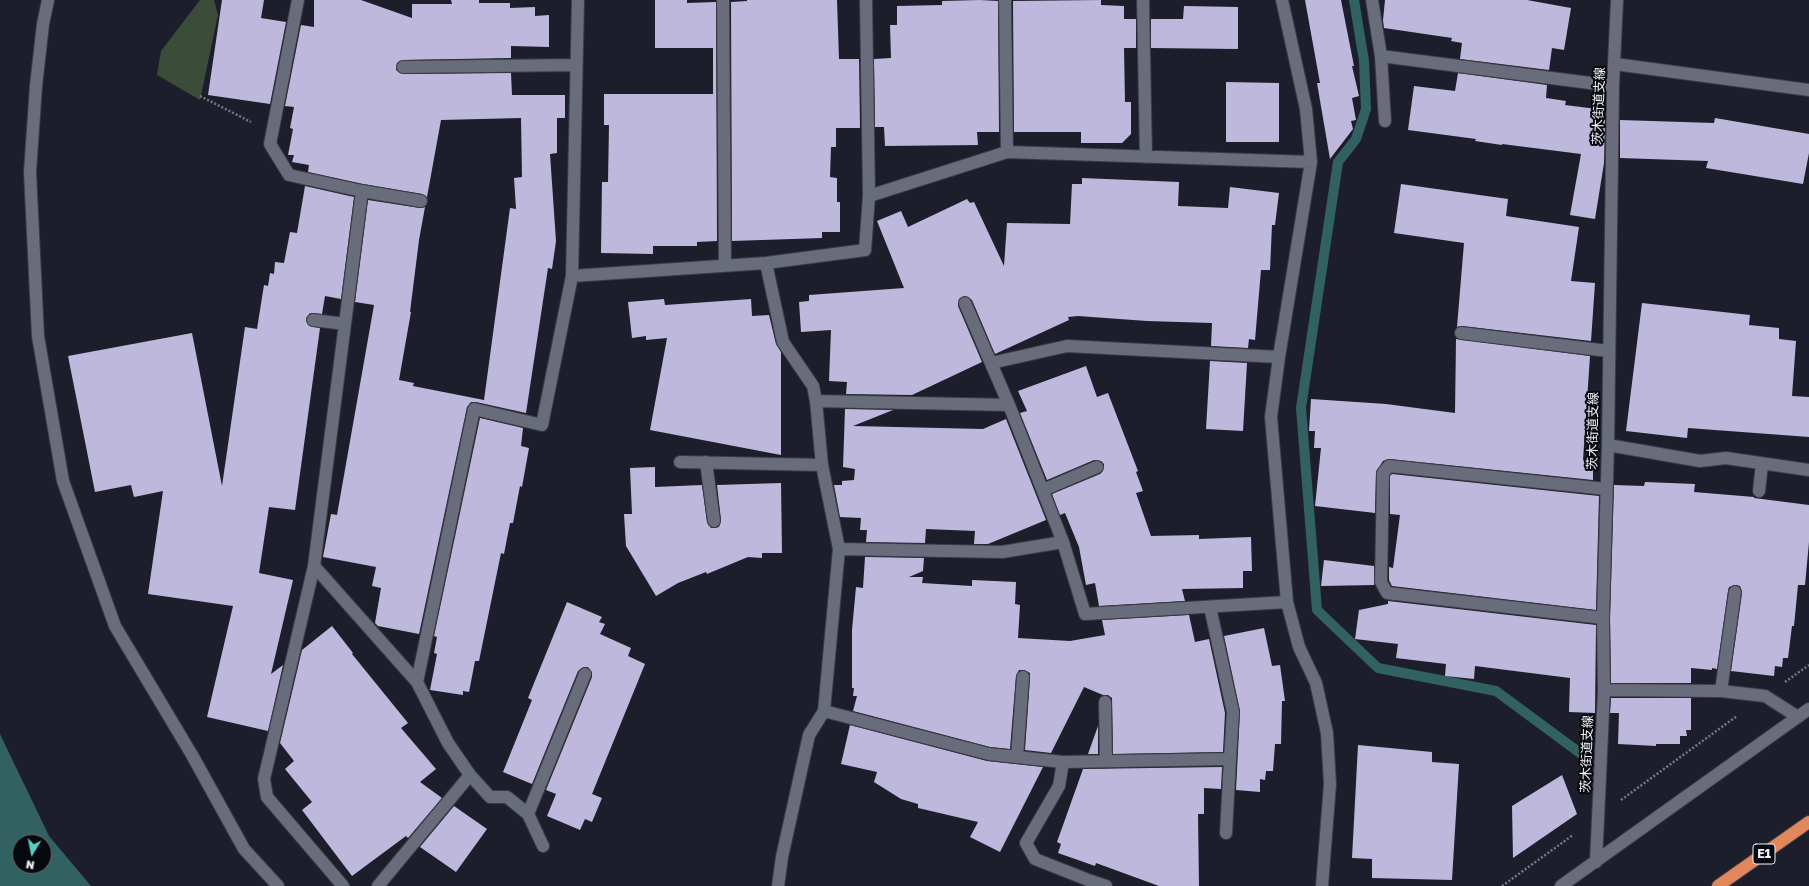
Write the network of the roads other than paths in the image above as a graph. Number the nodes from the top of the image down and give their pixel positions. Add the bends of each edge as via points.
1 (48, 0) edge
2 (298, 0) edge
3 (578, 0) edge
4 (723, 0) edge
5 (866, 0) edge
6 (1005, 0) edge
7 (1144, 0) edge
8 (1282, 0) edge
9 (1372, 0) edge
10 (1617, 0) edge
11 (1381, 56) junction
12 (1615, 64) junction
13 (575, 65) junction
14 (402, 67) dead end
15 (1613, 86) junction
16 (1809, 90) edge
17 (1384, 121) dead end
18 (1007, 152) junction
19 (1146, 157) junction
20 (1311, 162) junction
21 (362, 191) junction
22 (869, 196) junction
23 (421, 201) dead end
24 (766, 263) junction
25 (724, 265) junction
26 (572, 276) junction
27 (965, 304) dead end
28 (313, 320) dead end
29 (345, 324) junction
30 (1460, 333) dead end
31 (1608, 351) junction
32 (1279, 357) junction
33 (991, 363) junction
34 (816, 401) junction
35 (1009, 405) junction
36 (1608, 446) junction
37 (680, 462) dead end
38 (706, 462) junction
39 (822, 464) junction
40 (1762, 464) junction
41 (1096, 467) dead end
42 (1809, 470) edge
43 (1606, 489) junction
44 (1043, 490) junction
45 (1759, 491) dead end
46 (714, 520) dead end
47 (1063, 542) junction
48 (839, 550) junction
49 (314, 566) junction
50 (1735, 592) dead end
51 (1287, 602) junction
52 (1210, 607) junction
53 (1603, 618) junction
54 (585, 674) dead end
55 (1023, 677) dead end
56 (416, 682) junction
57 (1604, 690) junction
58 (1721, 691) junction
59 (1105, 702) dead end
60 (1809, 709) edge
61 (824, 710) junction
62 (1798, 717) junction
63 (1017, 757) junction
64 (1230, 759) junction
65 (1106, 761) junction
66 (1063, 762) junction
67 (470, 775) junction
68 (528, 814) junction
69 (1809, 822) edge
70 (1226, 833) dead end
71 (543, 846) dead end
72 (1596, 862) junction
73 (1091, 883) edge
74 (278, 886) edge
75 (343, 886) edge
76 (378, 886) edge
77 (778, 886) edge
78 (1106, 886) edge
79 (1322, 886) edge
80 (1562, 886) edge
81 (1718, 886) edge

1 - 74 street via 42,24 30,172 38,336 63,481 115,626 244,849
2 - 21 street via 270,144 289,175
3 - 13 street
4 - 25 street
5 - 22 street
6 - 18 street
7 - 19 street
8 - 20 street via 1306,109
9 - 11 street
10 - 12 street, 茨木街道支線
11 - 15 street
11 - 17 street
12 - 15 street, 茨木街道支線
12 - 16 street
13 - 14 street
13 - 26 street
15 - 31 street, 茨木街道支線
18 - 19 street
18 - 22 street
19 - 20 street
20 - 32 street
21 - 23 street
21 - 29 street
22 - 24 street via 866,250
24 - 25 street
24 - 34 street via 783,342 813,386
25 - 26 street
26 - 56 street via 542,425 474,409
27 - 33 street
28 - 29 street
29 - 49 street
30 - 31 street
31 - 36 street, 茨木街道支線
32 - 33 street via 1068,346
32 - 51 street via 1271,417
33 - 35 street
34 - 35 street
34 - 39 street
35 - 44 street
36 - 40 street via 1700,461 1726,458
36 - 43 street, 茨木街道支線
37 - 38 street
38 - 39 street
38 - 46 street
39 - 48 street
40 - 42 street
40 - 45 street
41 - 44 street
43 - 53 street, 茨木街道支線
43 - 53 street via 1389,466 1383,473 1381,582 1388,593
44 - 47 street
47 - 48 street via 1002,552
47 - 52 street via 1085,614
48 - 61 street
49 - 56 street
49 - 75 street via 264,779 267,797
50 - 58 street
51 - 52 street
51 - 79 street via 1299,647 1316,683 1327,733 1330,784
52 - 64 street via 1233,712
53 - 57 street, 茨木街道支線
54 - 68 street
55 - 63 street
56 - 67 street via 448,743
57 - 58 street
57 - 72 street, 茨木街道支線
58 - 62 street via 1765,696
59 - 65 street
60 - 62 street
61 - 63 street via 989,754
61 - 77 street via 809,735
62 - 72 street
63 - 66 street
64 - 65 street
64 - 70 street
65 - 66 street
66 - 73 street via 1059,786 1026,843 1035,859
67 - 68 street via 490,797 507,797
67 - 76 street
68 - 71 street
69 - 81 highway, E1
72 - 80 street
73 - 78 street

